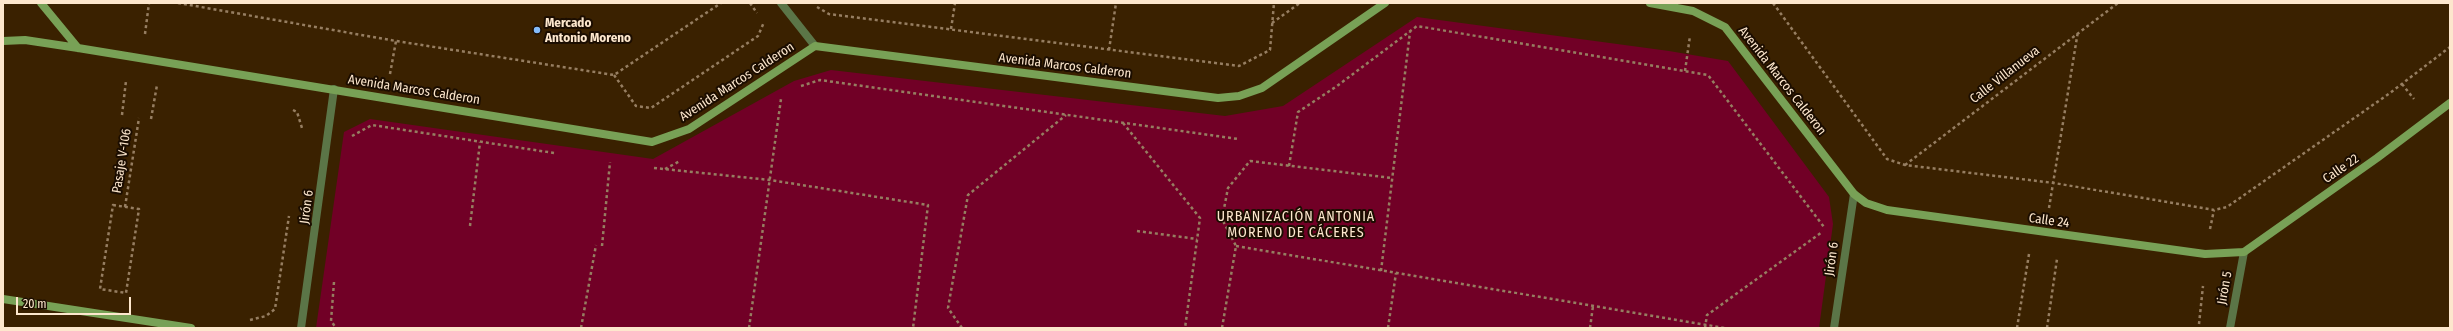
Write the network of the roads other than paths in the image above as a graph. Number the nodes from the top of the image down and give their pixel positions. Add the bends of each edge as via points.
1 (41, 3) edge
2 (781, 3) edge
3 (1385, 3) edge
4 (1650, 3) edge
5 (3, 41) edge
6 (815, 46) junction
7 (78, 48) junction
8 (334, 89) junction
9 (2450, 103) edge
10 (1854, 194) junction
11 (2244, 252) junction
12 (3, 299) edge
13 (191, 328) edge
14 (301, 328) edge
15 (1834, 328) edge
16 (2230, 328) edge

1 - 7 street
2 - 6 street
3 - 6 street, Avenida Marcos Calderon via 1262,88 1239,96 1218,98
4 - 10 street, Avenida Marcos Calderon via 1693,11 1725,27
5 - 7 street, Avenida Marcos Calderon via 25,40
6 - 8 street, Avenida Marcos Calderon via 689,130 652,142
7 - 8 street, Avenida Marcos Calderon
8 - 14 street, Jirón 6
9 - 11 street, Calle 22
10 - 11 street, Calle 24 via 1866,203 1887,210 2206,254
10 - 15 street, Jirón 6
11 - 16 street, Jirón 5
12 - 13 street

